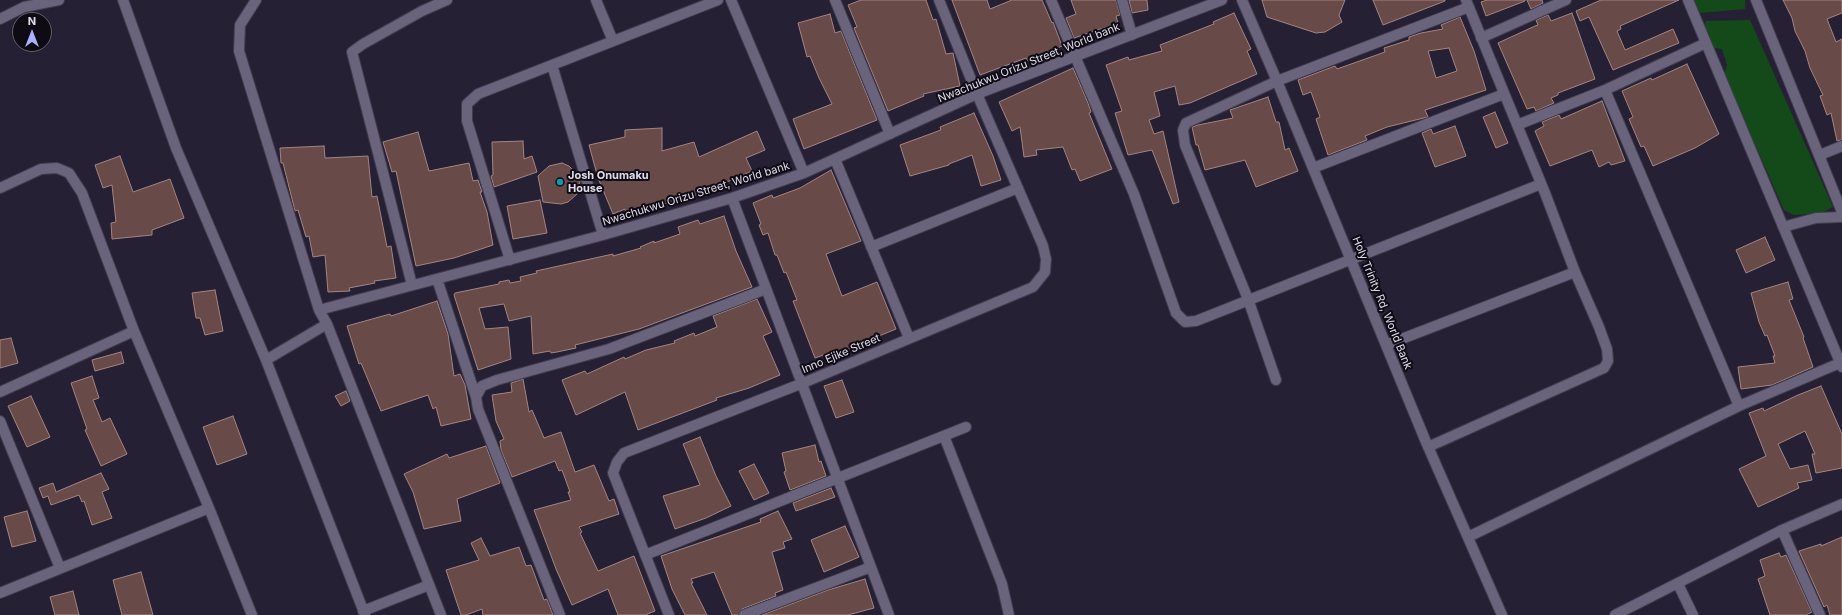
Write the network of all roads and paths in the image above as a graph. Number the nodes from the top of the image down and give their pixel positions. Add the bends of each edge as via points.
1 (59, 0) edge
2 (123, 0) edge
3 (256, 0) edge
4 (448, 0) edge
5 (596, 0) edge
6 (718, 0) edge
7 (731, 0) edge
8 (835, 0) edge
9 (939, 0) edge
10 (1051, 0) edge
11 (1122, 0) edge
12 (1222, 0) edge
13 (1242, 0) edge
14 (1566, 0) edge
15 (1688, 0) edge
16 (1756, 0) edge
17 (703, 3) edge
18 (1467, 4) edge
19 (0, 19) edge
20 (1132, 35) junction
21 (1481, 38) junction
22 (613, 41) junction
23 (1706, 43) junction
24 (1075, 57) junction
25 (552, 65) junction
26 (1277, 81) junction
27 (1605, 90) junction
28 (977, 94) junction
29 (1504, 94) junction
30 (1517, 125) junction
31 (890, 134) junction
32 (1842, 146) edge
33 (1820, 155) junction
34 (835, 159) junction
35 (1313, 168) junction
36 (804, 173) junction
37 (1541, 184) junction
38 (0, 188) edge
39 (1018, 188) junction
40 (732, 198) junction
41 (1842, 212) edge
42 (1842, 217) edge
43 (1783, 227) junction
44 (603, 235) junction
45 (872, 247) junction
46 (1350, 259) junction
47 (510, 260) junction
48 (1575, 272) junction
49 (437, 279) junction
50 (412, 285) junction
51 (766, 289) junction
52 (1248, 299) junction
53 (319, 310) junction
54 (327, 324) junction
55 (134, 331) junction
56 (909, 338) junction
57 (1386, 345) junction
58 (266, 360) junction
59 (1841, 364) edge
60 (1276, 380) dead end
61 (803, 383) junction
62 (0, 392) edge
63 (476, 397) junction
64 (1739, 406) junction
65 (0, 421) edge
66 (966, 428) dead end
67 (944, 436) junction
68 (1428, 447) junction
69 (838, 478) junction
70 (1842, 504) edge
71 (209, 508) junction
72 (1782, 530) junction
73 (1468, 537) junction
74 (645, 555) junction
75 (871, 567) junction
76 (60, 568) junction
77 (1678, 584) junction
78 (429, 585) junction
79 (0, 593) edge
80 (364, 613) edge
81 (252, 615) edge
82 (441, 615) edge
83 (560, 615) edge
84 (669, 615) edge
85 (744, 615) edge
86 (889, 615) edge
87 (1009, 615) edge
88 (1502, 615) edge
89 (1614, 615) edge
90 (1693, 615) edge
91 (1820, 615) edge

1 - 19 street via 24,7
2 - 58 street via 176,148
3 - 53 street via 240,24 239,51
4 - 50 street via 422,11 352,52
5 - 22 street
6 - 17 street
7 - 36 street
8 - 31 street
9 - 28 street, Inno Ejike Street
10 - 24 street
11 - 20 street
12 - 20 street, Nwachukwu Orizu Street, World bank
13 - 26 street, Holy Trinity Rd, World Bank
14 - 21 street
15 - 23 street
16 - 33 street
17 - 22 street
18 - 21 street
18 - 26 street
20 - 24 street, Nwachukwu Orizu Street, World bank
21 - 29 street
22 - 25 street
23 - 27 street
23 - 43 street
24 - 28 street, Nwachukwu Orizu Street, World bank
24 - 52 street via 1134,194 1176,313 1185,322 1196,321
25 - 44 street
25 - 47 street via 478,94 467,104 467,121
26 - 35 street, Holy Trinity Rd, World Bank
26 - 52 street via 1186,123 1183,130 1185,144
27 - 30 street
27 - 64 street
28 - 31 street, Nwachukwu Orizu Street, World bank
28 - 39 street, Inno Ejike Street
29 - 30 street
29 - 35 street
30 - 37 street
31 - 34 street, Nwachukwu Orizu Street, World bank
32 - 33 street
33 - 41 street
34 - 36 street, Nwachukwu Orizu Street, World bank
34 - 45 street
35 - 46 street, Holy Trinity Rd, World Bank
36 - 40 street, Nwachukwu Orizu Street, World bank
37 - 46 street
37 - 48 street
38 - 55 street via 41,169 57,168 70,173 82,193
39 - 45 street
39 - 56 street, Inno Ejike Street via 1043,246 1045,272 1033,287
40 - 44 street, Nwachukwu Orizu Street, World bank
40 - 51 street
42 - 43 street via 1816,218
43 - 59 street
44 - 47 street, Nwachukwu Orizu Street, World bank
45 - 56 street
46 - 52 street
46 - 57 street, Holy Trinity Rd, World Bank
47 - 49 street, Nwachukwu Orizu Street, World bank
48 - 57 street
48 - 68 street via 1607,349 1608,361 1604,368
49 - 50 street, Nwachukwu Orizu Street, World bank
49 - 63 street
50 - 53 street, Nwachukwu Orizu Street, World bank
51 - 61 street
51 - 63 street via 609,349 497,380 482,386
52 - 60 street
53 - 54 street
54 - 58 street
54 - 78 street
55 - 62 street
55 - 71 street
56 - 61 street, Inno Ejike Street
57 - 68 street, Holy Trinity Rd, World Bank
58 - 80 street
59 - 64 street
61 - 69 street
61 - 74 street, Inno Ejike Street via 624,454 617,462 613,473
63 - 83 street via 478,409
64 - 73 street
65 - 76 street
66 - 67 street
67 - 69 street
67 - 87 street via 1002,584
68 - 73 street, Holy Trinity Rd, World Bank
69 - 74 street
69 - 75 street
70 - 72 street
71 - 76 street
71 - 81 street
72 - 77 street
72 - 91 street
73 - 88 street, Holy Trinity Rd, World Bank
74 - 84 street, Inno Ejike Street
75 - 85 street
75 - 86 street
76 - 79 street
77 - 89 street
77 - 90 street
78 - 80 street
78 - 82 street

